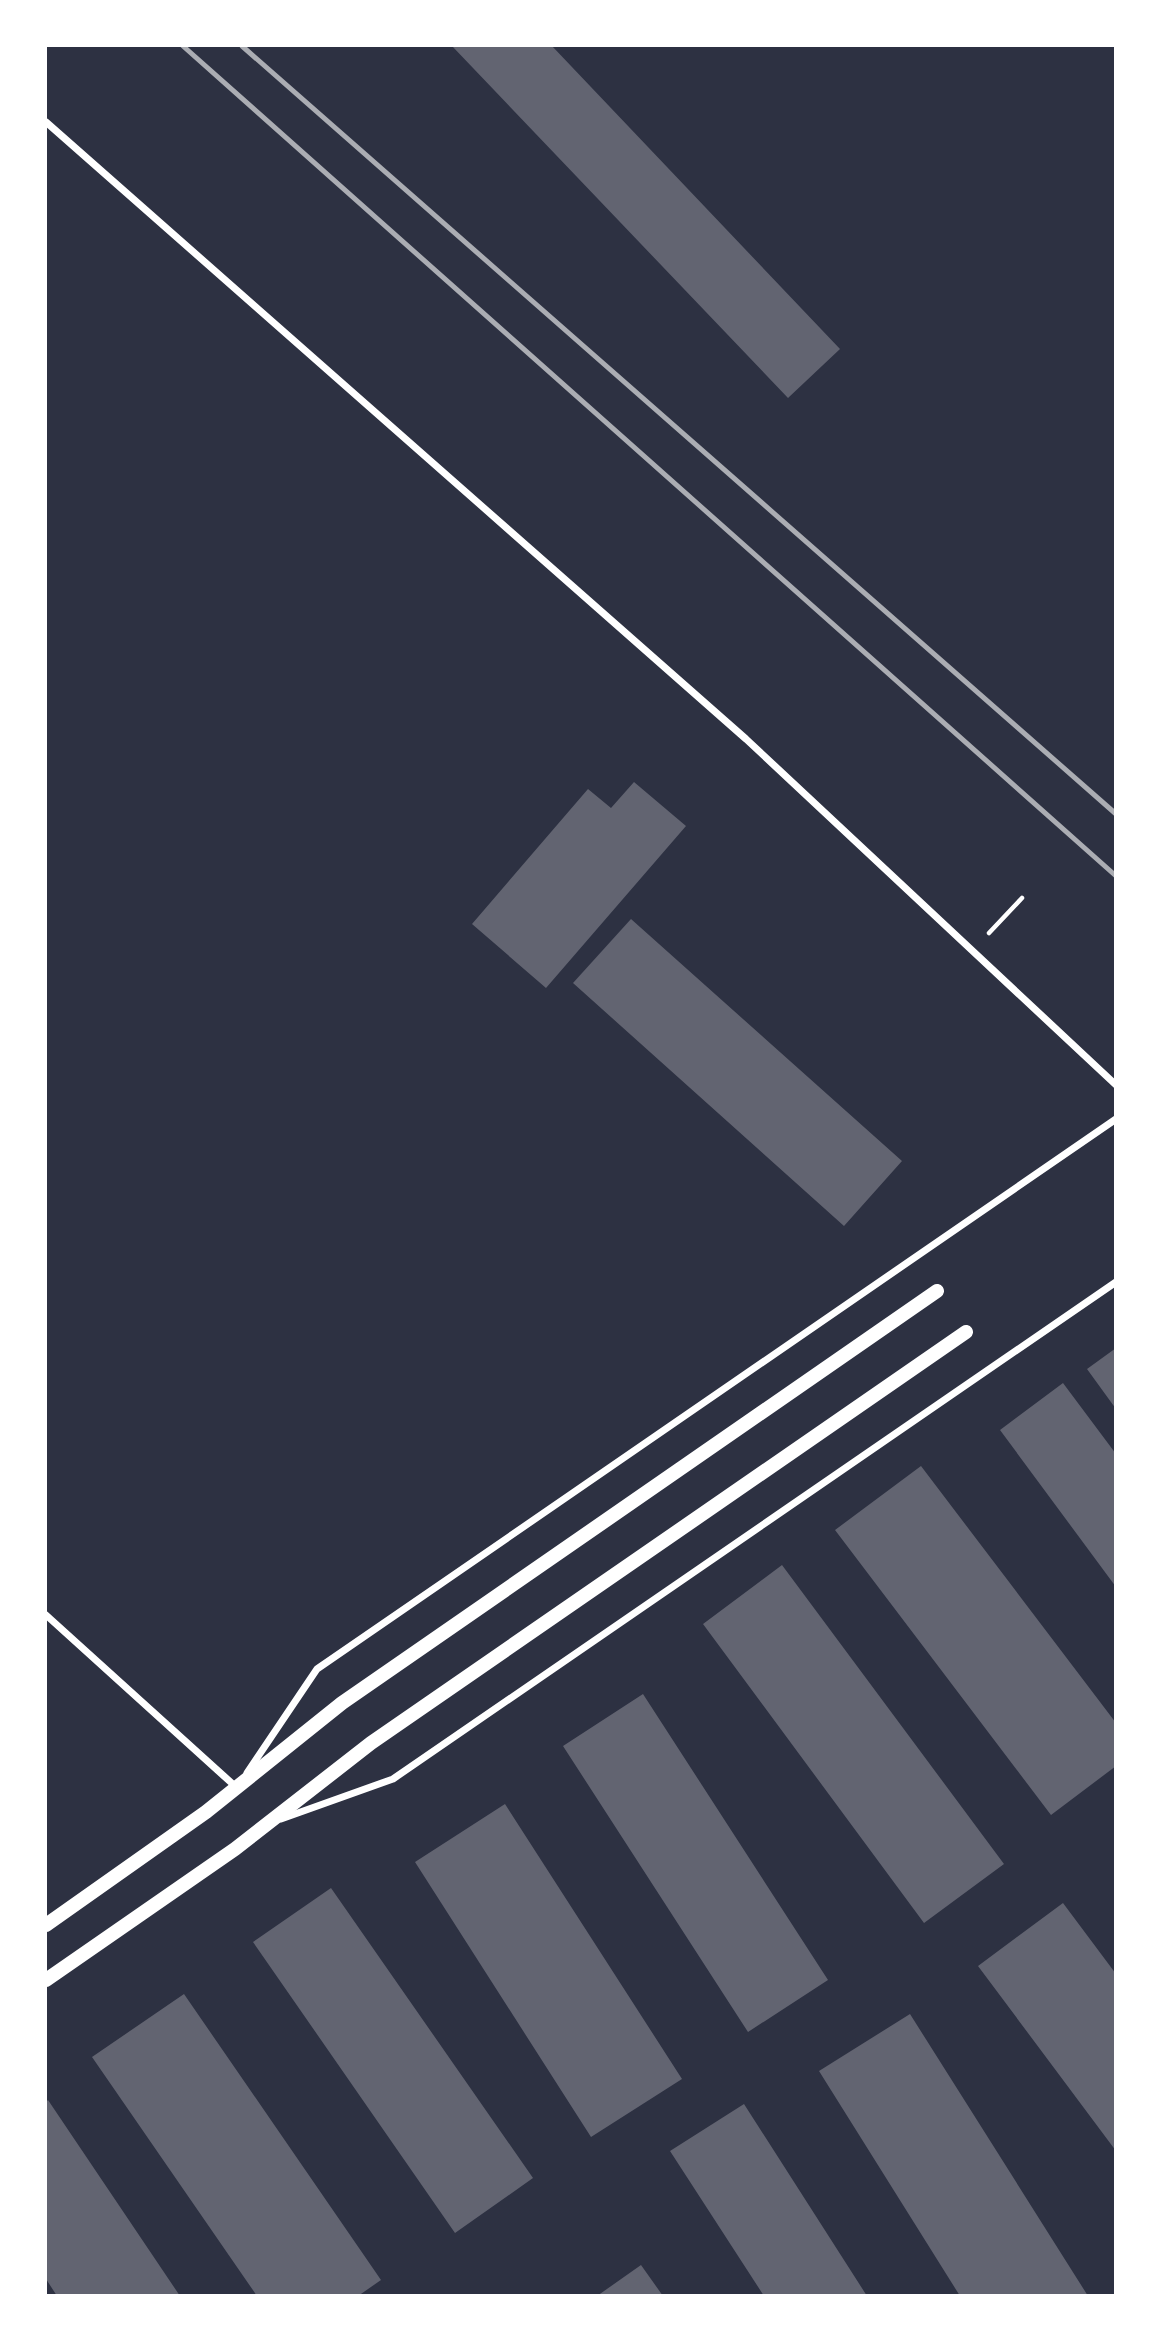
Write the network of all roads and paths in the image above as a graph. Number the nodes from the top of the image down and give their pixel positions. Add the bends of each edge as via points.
1 (46, 122) edge
2 (1022, 898) dead end
3 (972, 950) junction
4 (1115, 1085) edge
5 (1115, 1119) edge
6 (1115, 1282) edge
7 (937, 1292) dead end
8 (966, 1332) dead end
9 (46, 1615) edge
10 (237, 1788) junction
11 (264, 1825) junction
12 (46, 1925) edge
13 (46, 1980) edge

1 - 3 street via 746,738
2 - 3 path
3 - 4 street
5 - 10 street via 317,1669
6 - 11 street via 393,1779
7 - 10 main road via 342,1703
8 - 11 main road via 382,1735
9 - 10 street
10 - 12 main road
11 - 13 main road

